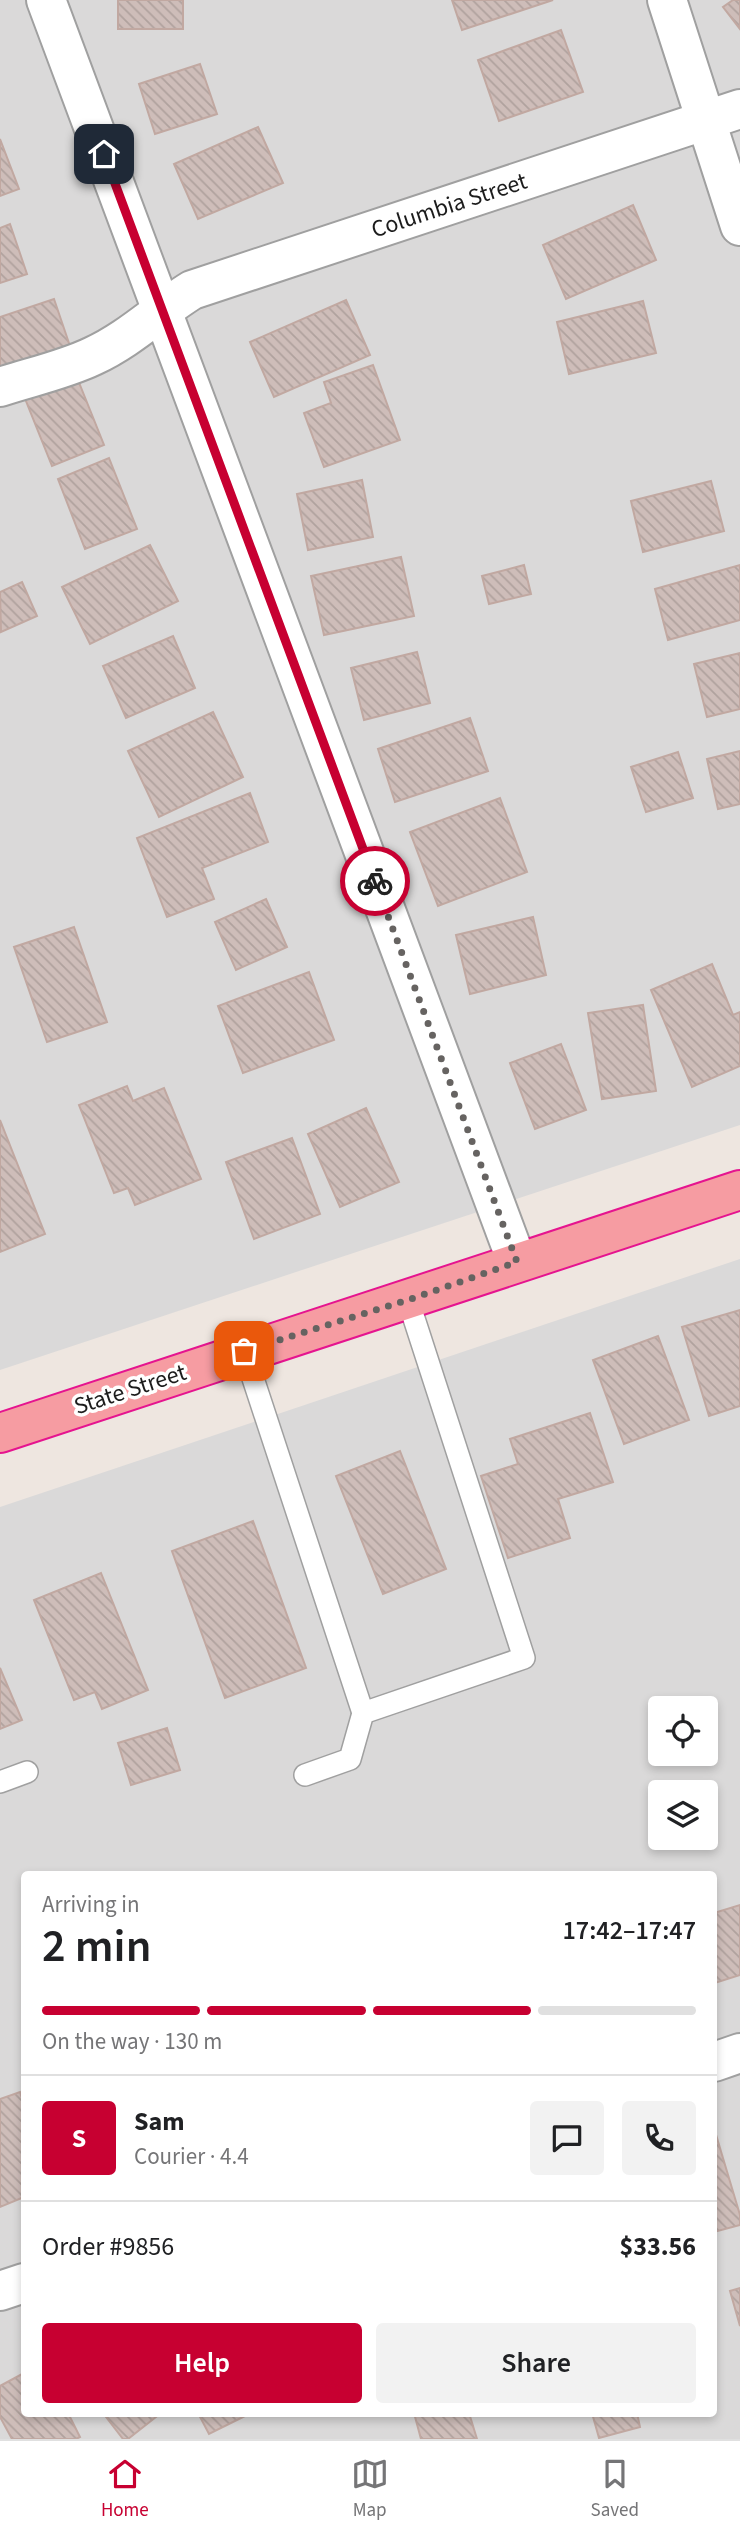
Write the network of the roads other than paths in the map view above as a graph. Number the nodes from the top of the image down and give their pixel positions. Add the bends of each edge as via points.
1 (46, 0) edge
2 (667, 0) edge
3 (723, 115) edge
4 (740, 226) edge
5 (162, 309) junction
6 (0, 387) edge
7 (740, 1190) edge
8 (517, 1262) junction
9 (408, 1300) junction
10 (244, 1351) junction
11 (0, 1433) edge
12 (363, 1713) junction
13 (27, 1772) dead end
14 (305, 1775) dead end
15 (0, 1782) edge
16 (740, 2053) edge
17 (717, 2061) edge
18 (21, 2284) edge
19 (0, 2291) edge

1 - 5 street
2 - 3 street
3 - 4 street
3 - 5 street, Columbia Street via 192,290
5 - 6 street, Columbia Street via 142,327 93,356
5 - 8 street
7 - 8 highway, State Street
8 - 9 highway, State Street
9 - 10 highway, State Street
9 - 12 lane via 524,1658
10 - 11 highway, State Street
10 - 12 lane
12 - 14 lane via 349,1759
13 - 15 lane
16 - 17 street
18 - 19 street

